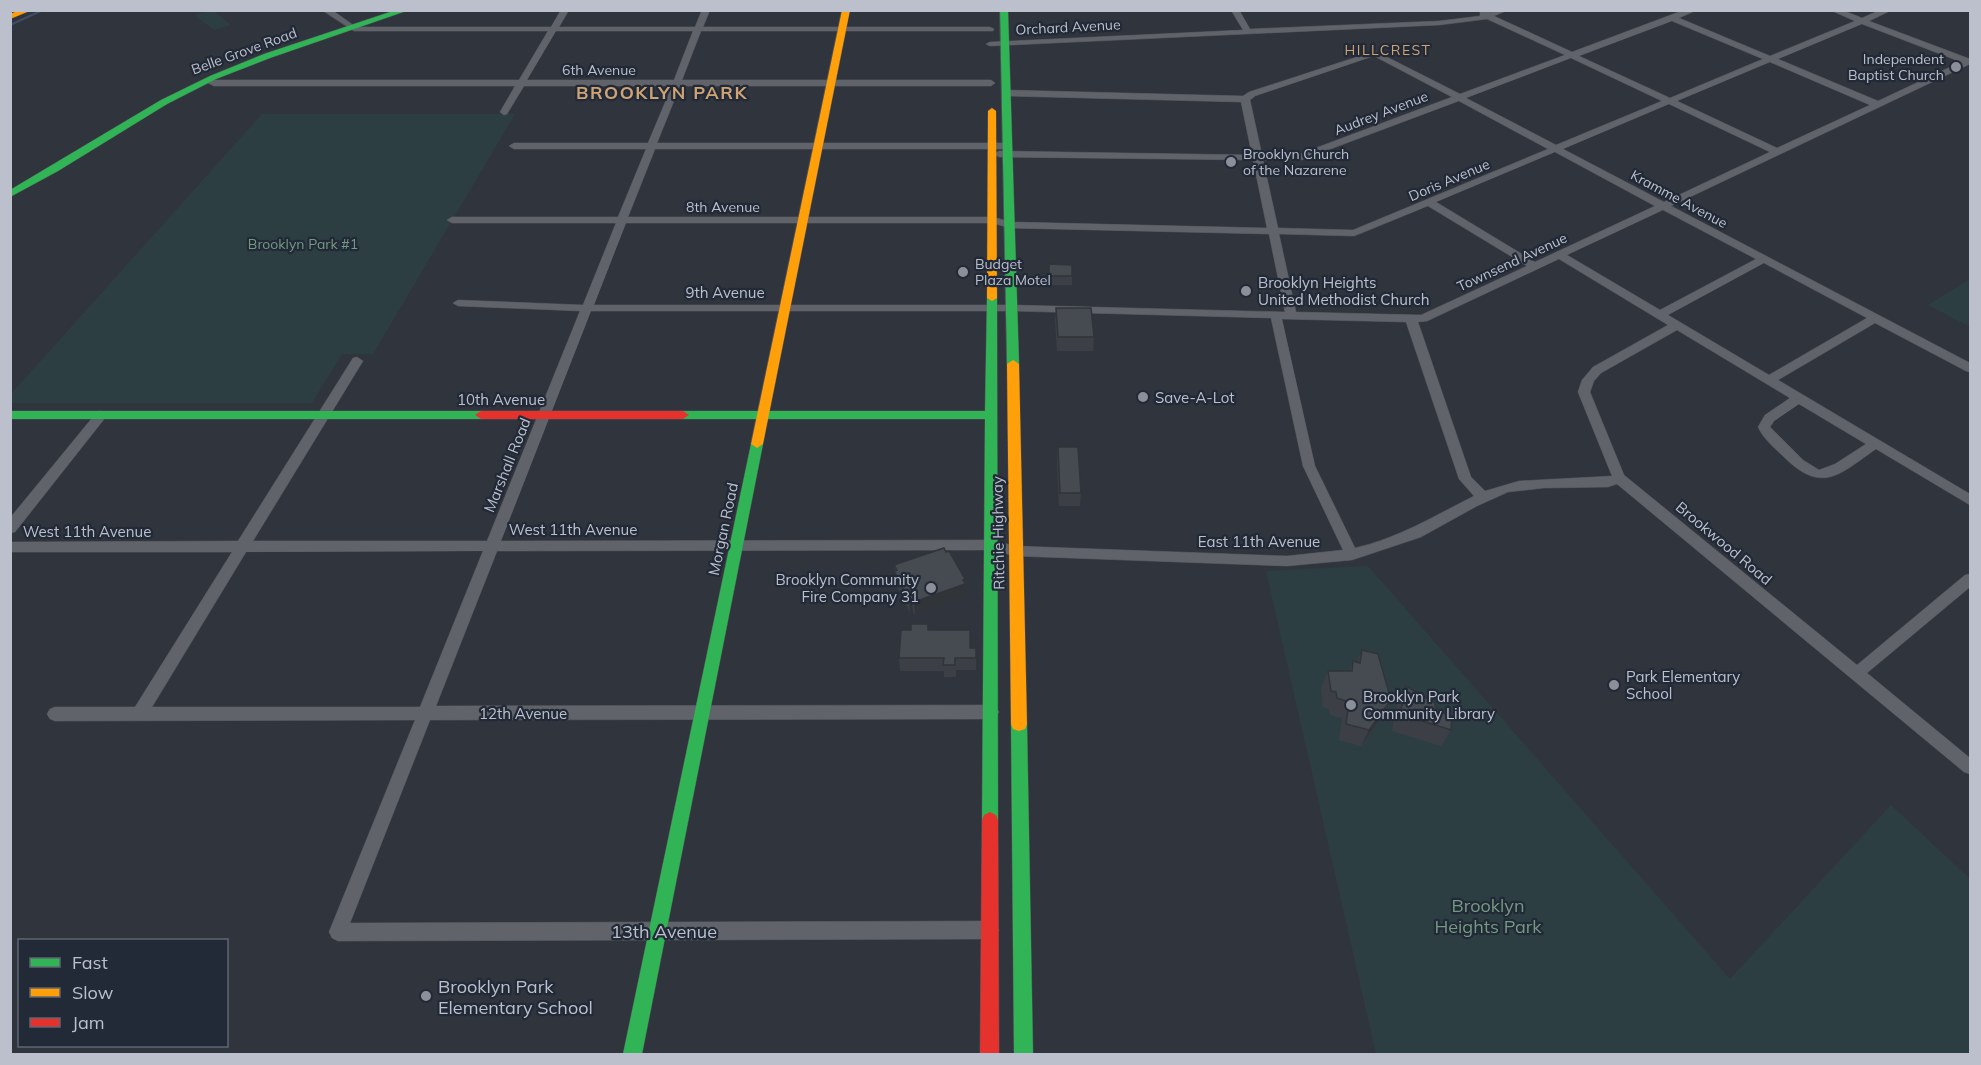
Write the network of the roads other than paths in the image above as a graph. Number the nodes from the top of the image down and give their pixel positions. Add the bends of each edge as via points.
1 (28, 10) edge
2 (326, 10) edge
3 (405, 10) edge
4 (565, 10) edge
5 (706, 10) edge
6 (846, 10) edge
7 (992, 10) edge
8 (1004, 10) edge
9 (1235, 10) edge
10 (1476, 10) edge
11 (1504, 10) edge
12 (1693, 10) edge
13 (1834, 10) edge
14 (1888, 10) edge
15 (1488, 16) junction
16 (10, 18) edge
17 (1673, 18) junction
18 (1863, 21) junction
19 (354, 29) junction
20 (554, 29) junction
21 (699, 29) junction
22 (842, 29) junction
23 (990, 29) junction
24 (1248, 32) junction
25 (995, 47) junction
26 (1573, 56) junction
27 (1772, 59) junction
28 (1970, 62) edge
29 (991, 79) joint
30 (208, 81) junction
31 (521, 84) junction
32 (677, 84) junction
33 (831, 84) junction
34 (1006, 93) junction
35 (1460, 98) junction
36 (1245, 99) junction
37 (1671, 102) junction
38 (1879, 105) junction
39 (504, 112) dead end
40 (513, 146) dead end
41 (652, 146) junction
42 (818, 146) junction
43 (992, 150) junction
44 (1008, 150) junction
45 (1558, 150) junction
46 (1778, 152) junction
47 (1258, 159) junction
48 (10, 194) edge
49 (1431, 203) junction
50 (1665, 206) junction
51 (452, 220) dead end
52 (622, 220) junction
53 (803, 220) junction
54 (993, 220) junction
55 (1010, 225) junction
56 (1273, 232) junction
57 (1561, 256) junction
58 (1764, 259) junction
59 (1536, 267) junction
60 (458, 303) dead end
61 (588, 307) junction
62 (785, 307) junction
63 (993, 308) junction
64 (1012, 308) junction
65 (1276, 315) junction
66 (1291, 315) junction
67 (1660, 315) junction
68 (1875, 318) junction
69 (1411, 319) junction
70 (1677, 325) junction
71 (357, 361) dead end
72 (1971, 368) edge
73 (1770, 380) junction
74 (1799, 398) junction
75 (10, 415) edge
76 (101, 415) junction
77 (323, 415) junction
78 (545, 415) junction
79 (763, 415) junction
80 (992, 415) junction
81 (1876, 443) junction
82 (1619, 478) junction
83 (1483, 497) junction
84 (1971, 500) edge
85 (10, 528) edge
86 (992, 545) junction
87 (492, 546) junction
88 (736, 546) junction
89 (10, 547) edge
90 (242, 547) junction
91 (1015, 551) junction
92 (1352, 555) junction
93 (1971, 579) edge
94 (1856, 674) junction
95 (991, 712) junction
96 (702, 713) junction
97 (56, 714) dead end
98 (139, 714) junction
99 (425, 714) junction
100 (1971, 767) edge
101 (990, 930) junction
102 (657, 931) junction
103 (338, 932) joint
104 (632, 1054) edge
105 (990, 1054) edge
106 (1024, 1054) edge

1 - 16 main road
2 - 19 street
3 - 19 main road, Belle Grove Road
4 - 20 street
5 - 21 street, Marshall Road
6 - 22 main road, Morgan Road
7 - 23 main road, Ritchie Highway
8 - 25 main road, Ritchie Highway
9 - 24 street
10 - 15 street
11 - 15 street, Orchard Avenue
12 - 17 street, Audrey Avenue
13 - 18 street
14 - 18 street, Doris Avenue
15 - 24 street, Orchard Avenue via 1439,23
15 - 26 street
17 - 26 street, Audrey Avenue
17 - 27 street
18 - 27 street, Doris Avenue
18 - 28 street
19 - 20 street
19 - 30 main road, Belle Grove Road
20 - 21 street
20 - 31 street
21 - 22 street
21 - 32 street, Marshall Road
22 - 23 street
22 - 33 main road, Morgan Road
23 - 25 main road, Ritchie Highway
24 - 25 street, Orchard Avenue
25 - 34 main road, Ritchie Highway
26 - 35 street, Audrey Avenue
26 - 37 street
27 - 37 street, Doris Avenue
27 - 38 street
28 - 38 street, Townsend Avenue
29 - 33 street, 6th Avenue
29 - 43 main road, Ritchie Highway
30 - 31 street, 6th Avenue
30 - 48 main road, Belle Grove Road via 159,106 61,169
31 - 32 street, 6th Avenue
31 - 39 street
32 - 33 street, 6th Avenue
32 - 41 street, Marshall Road
33 - 42 main road, Morgan Road
34 - 36 street
34 - 44 main road, Ritchie Highway
35 - 36 street, Kramme Avenue via 1375,53
35 - 45 street, Kramme Avenue
35 - 47 street, Audrey Avenue via 1304,157
36 - 47 street
37 - 45 street, Doris Avenue
37 - 46 street
38 - 46 street, Townsend Avenue
40 - 41 street, Audrey Avenue
41 - 42 street, Audrey Avenue
41 - 52 street, Marshall Road
42 - 43 street, Audrey Avenue
42 - 53 main road, Morgan Road
43 - 44 street, Audrey Avenue
43 - 54 main road, Ritchie Highway
44 - 47 street, Audrey Avenue
44 - 55 main road, Ritchie Highway
45 - 49 street, Doris Avenue
45 - 50 street, Kramme Avenue
46 - 50 street, Townsend Avenue
47 - 56 street
49 - 56 street, Doris Avenue via 1354,233
49 - 59 street
50 - 57 street, Townsend Avenue
50 - 58 street, Kramme Avenue
51 - 52 street, 8th Avenue
52 - 53 street, 8th Avenue
52 - 61 street, Marshall Road
53 - 54 street, 8th Avenue
53 - 62 main road, Morgan Road
54 - 55 street, Doris Avenue
54 - 63 main road, Ritchie Highway
55 - 56 street, Doris Avenue
55 - 64 main road, Ritchie Highway
56 - 66 street
57 - 59 street, Townsend Avenue
57 - 67 street
58 - 67 street
58 - 68 street, Kramme Avenue
59 - 69 street, Townsend Avenue via 1432,317
60 - 61 street, 9th Avenue
61 - 62 street, 9th Avenue
61 - 78 street, Marshall Road
62 - 63 street, 9th Avenue
62 - 79 main road, Morgan Road
63 - 64 street, Townsend Avenue
63 - 80 main road, Ritchie Highway
64 - 65 street, Townsend Avenue
64 - 91 main road, Ritchie Highway
65 - 66 street, Townsend Avenue
65 - 92 street via 1309,466
66 - 69 street, Townsend Avenue
67 - 70 street
68 - 72 street, Kramme Avenue
68 - 73 street
69 - 83 street via 1465,479
70 - 73 street
70 - 82 street, Brookwood Road via 1597,370 1586,384 1584,393
71 - 77 street
73 - 74 street
74 - 81 street
74 - 81 street via 1769,418 1764,427 1807,471 1816,476 1830,474
75 - 76 main road, 10th Avenue
76 - 77 main road, 10th Avenue
76 - 85 street
77 - 78 main road, 10th Avenue
77 - 90 street
78 - 79 main road, 10th Avenue
78 - 87 street, Marshall Road
79 - 80 main road, 10th Avenue
79 - 88 main road, Morgan Road
80 - 86 main road, Ritchie Highway
81 - 84 street
82 - 83 street, East 11th Avenue via 1587,484 1520,486
82 - 94 street, Brookwood Road
83 - 92 street, East 11th Avenue via 1416,533
86 - 88 street, West 11th Avenue
86 - 91 street, East 11th Avenue
86 - 95 main road, Ritchie Highway
87 - 88 street, West 11th Avenue
87 - 90 street, West 11th Avenue
87 - 99 street, Marshall Road
88 - 96 main road, Morgan Road
89 - 90 street, West 11th Avenue
90 - 98 street
91 - 92 street, East 11th Avenue via 1287,561
91 - 106 main road, Ritchie Highway
93 - 94 street
94 - 100 street, Brookwood Road
95 - 96 street, 12th Avenue
95 - 101 main road, Ritchie Highway
96 - 99 street, 12th Avenue
96 - 102 main road, Morgan Road
97 - 98 street, 12th Avenue
98 - 99 street, 12th Avenue
99 - 103 street, Marshall Road
101 - 102 street, 13th Avenue
101 - 105 main road, Ritchie Highway
102 - 103 street, 13th Avenue
102 - 104 main road, Morgan Road

